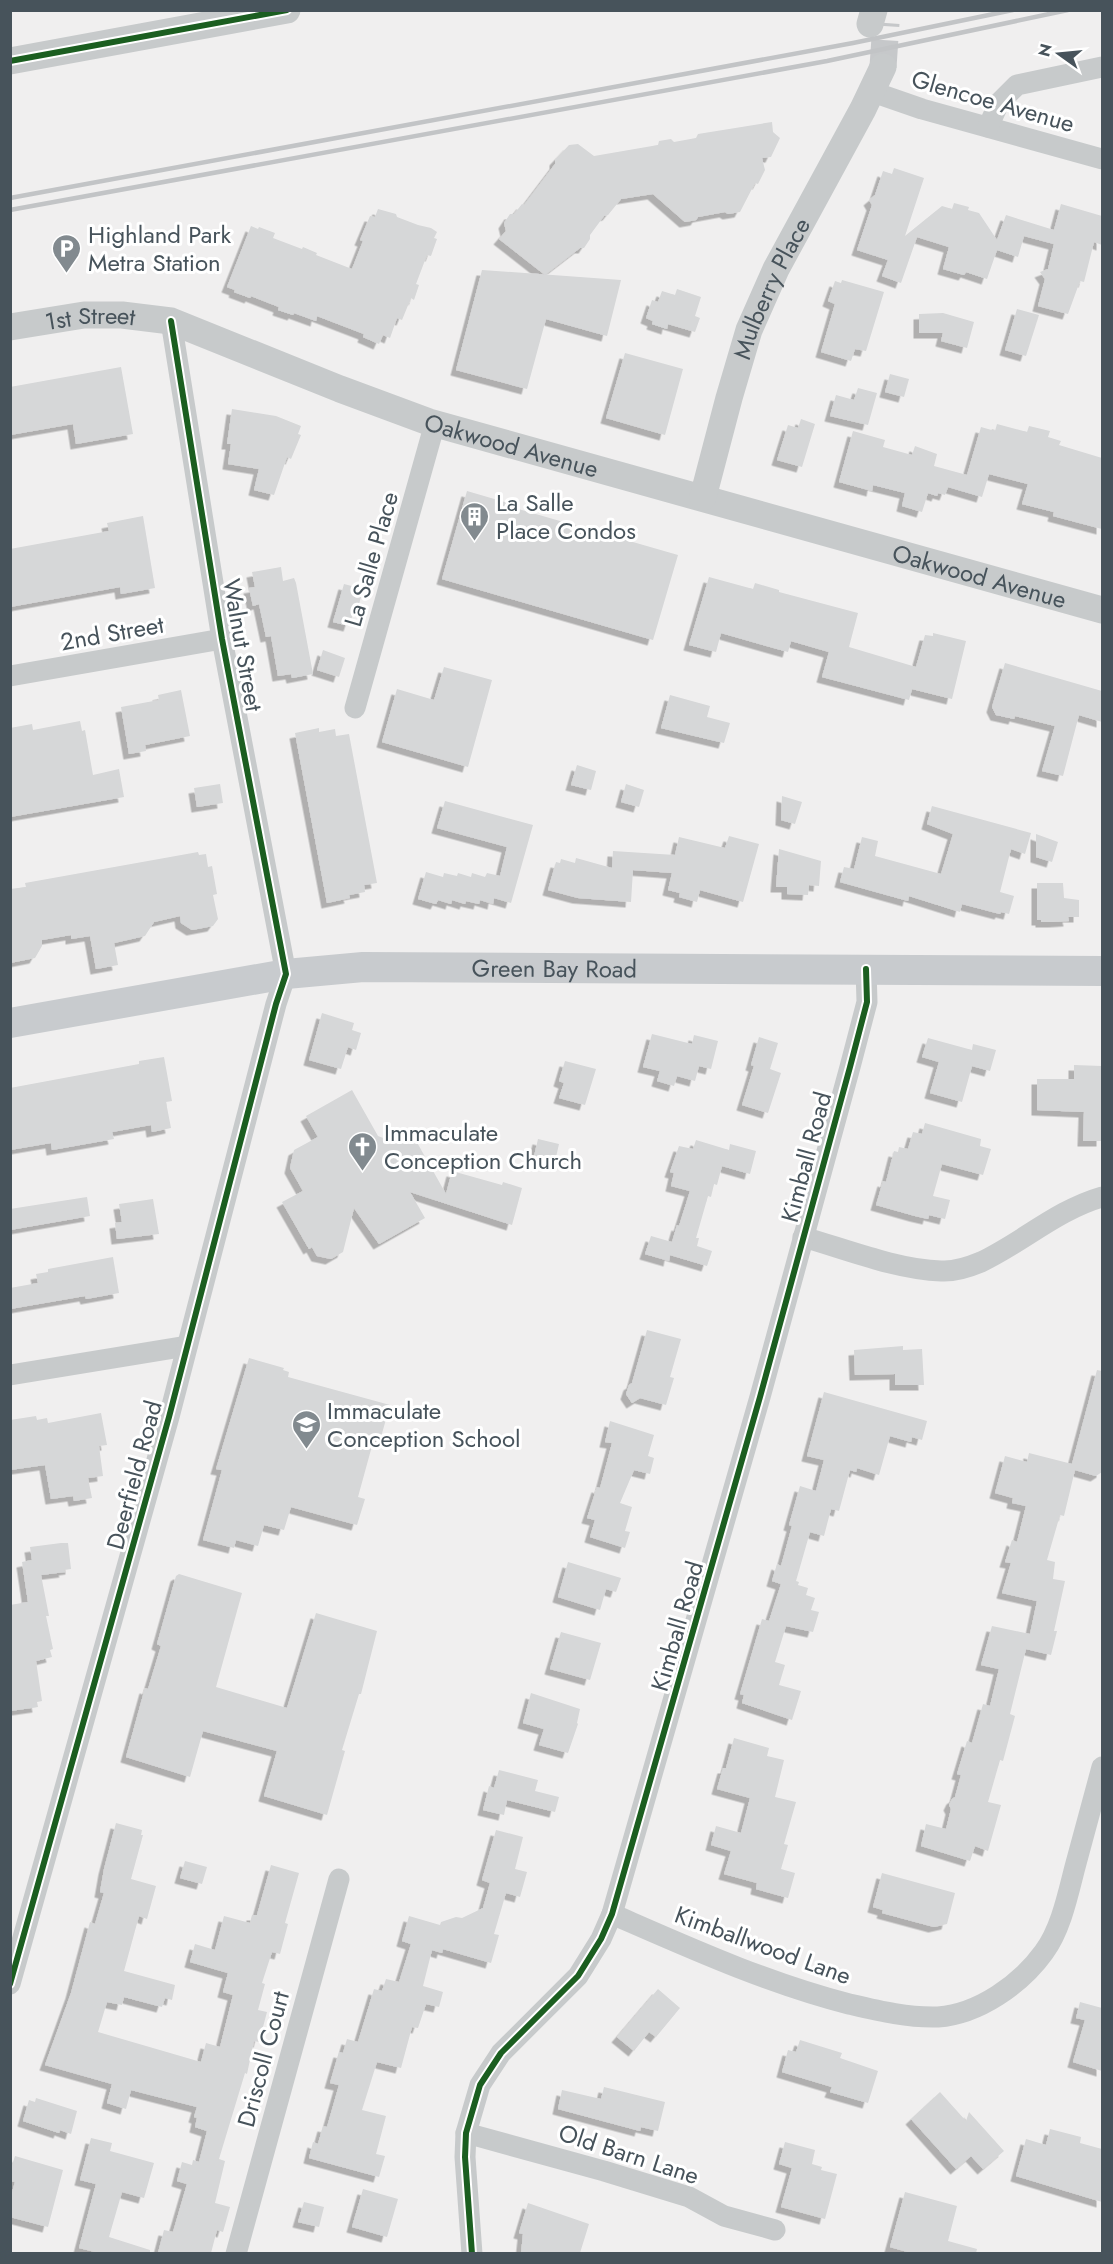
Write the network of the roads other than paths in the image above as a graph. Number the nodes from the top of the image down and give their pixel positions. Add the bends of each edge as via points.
1 (287, 10) edge
2 (10, 61) edge
3 (1102, 67) edge
4 (874, 75) joint
5 (988, 127) junction
6 (1102, 159) edge
7 (171, 321) junction
8 (10, 327) edge
9 (435, 423) junction
10 (703, 497) junction
11 (1102, 610) edge
12 (222, 639) junction
13 (10, 676) edge
14 (355, 708) dead end
15 (866, 969) junction
16 (1102, 971) edge
17 (286, 974) junction
18 (10, 1023) edge
19 (1102, 1197) edge
20 (803, 1237) junction
21 (187, 1346) junction
22 (10, 1375) edge
23 (1102, 1767) edge
24 (339, 1879) dead end
25 (612, 1914) junction
26 (10, 1984) edge
27 (466, 2133) junction
28 (775, 2230) dead end
29 (236, 2253) edge
30 (472, 2253) edge

1 - 2 street
3 - 5 street via 1017,86 999,103
4 - 5 street, Glencoe Avenue via 922,109
4 - 10 street, Mulberry Place via 863,110 776,269 749,330
5 - 6 street, Glencoe Avenue
7 - 8 street, 1st Street via 84,315
7 - 9 street, Oakwood Avenue
7 - 12 street, Walnut Street
9 - 10 street, Oakwood Avenue
9 - 14 street, La Salle Place
10 - 11 street, Oakwood Avenue
12 - 13 street, 2nd Street
12 - 17 street, Walnut Street
15 - 16 main road, Green Bay Road
15 - 17 main road, Green Bay Road via 363,967
15 - 20 street, Kimball Road via 867,1002
17 - 18 main road, Green Bay Road
17 - 21 street, Deerfield Road
19 - 20 street via 1061,1214 982,1261 953,1270 908,1267
20 - 25 street, Kimball Road
21 - 22 street
21 - 26 street, Deerfield Road
23 - 25 street, Kimballwood Lane via 1063,1912 1045,1951 1008,1988 960,2012 939,2017 894,2015 814,1995
24 - 29 street, Driscoll Court
25 - 27 street, Kimball Road via 578,1976 501,2053 480,2085
27 - 28 street, Old Barn Lane via 604,2170 679,2194 724,2216
27 - 30 street, Kimball Road

